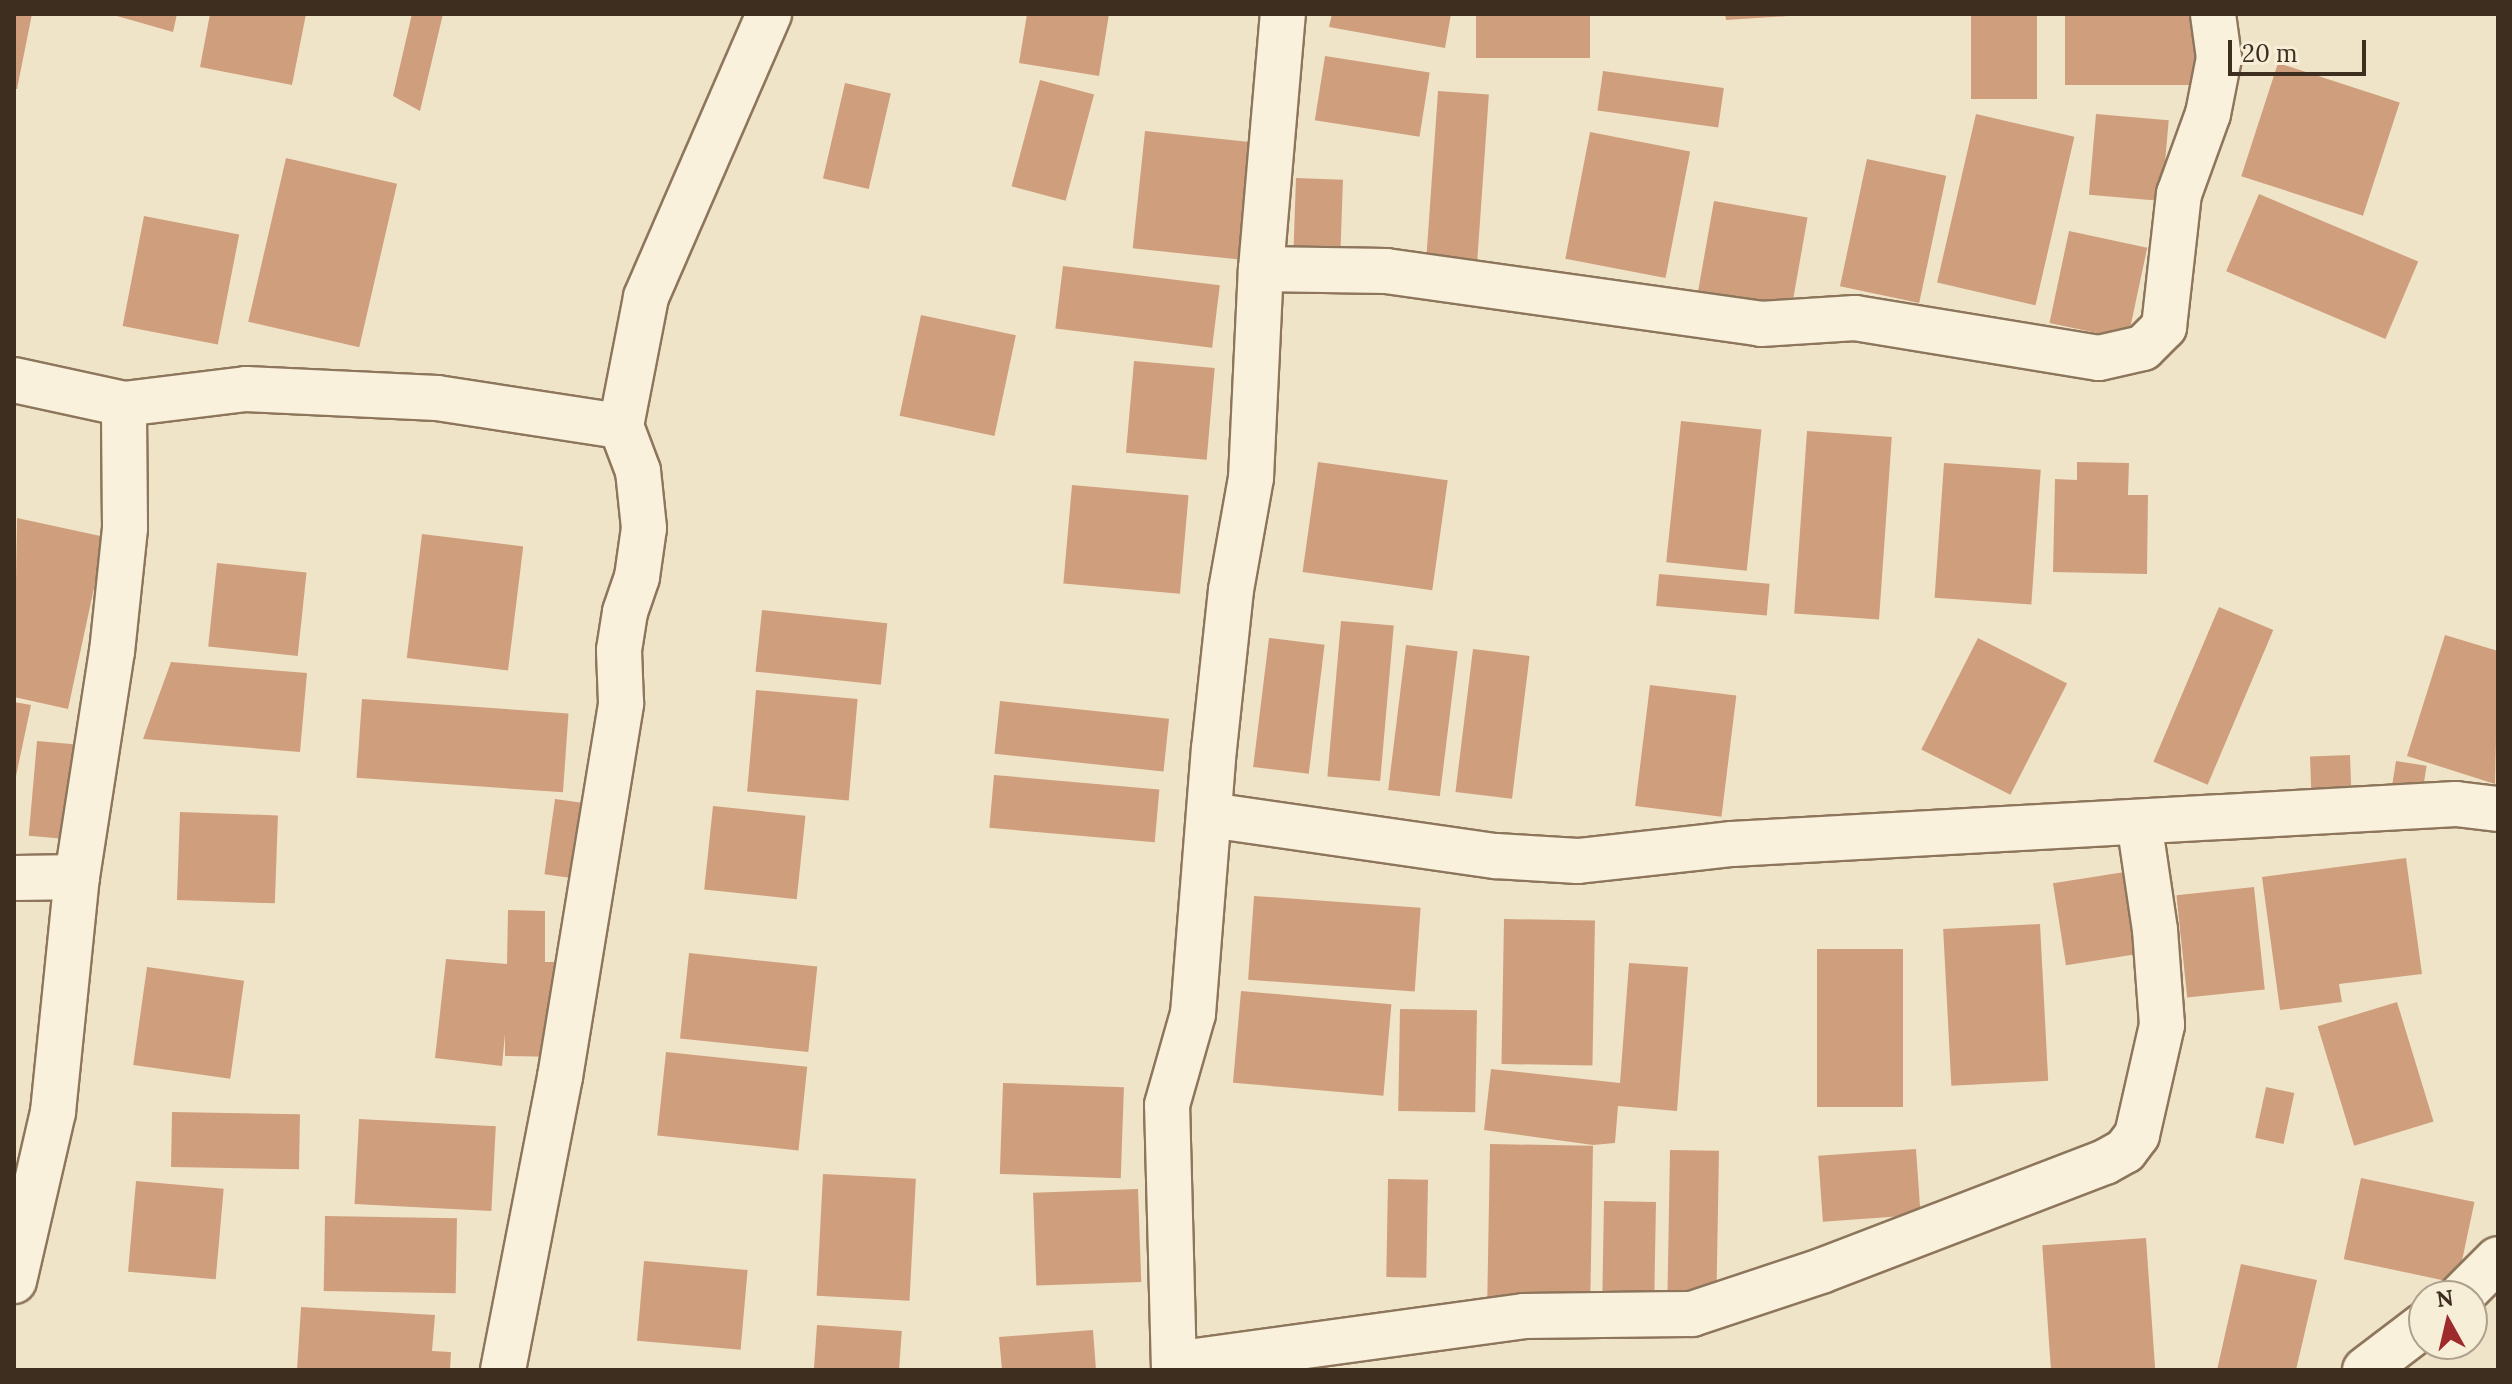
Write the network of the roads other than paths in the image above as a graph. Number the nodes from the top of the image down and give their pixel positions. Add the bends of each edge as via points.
1 (769, 14) edge
2 (1283, 14) edge
3 (2213, 14) edge
4 (1261, 269) junction
5 (14, 380) edge
6 (124, 404) junction
7 (621, 426) junction
8 (2498, 809) edge
9 (1210, 815) junction
10 (2139, 822) junction
11 (77, 877) junction
12 (14, 878) edge
13 (2498, 1259) edge
14 (2477, 1280) edge
15 (14, 1281) edge
16 (2408, 1337) edge
17 (1174, 1367) edge
18 (503, 1370) edge
19 (2365, 1370) edge

1 - 7 street via 646,297
2 - 4 street
3 - 4 street via 2219,58 2208,114 2179,194 2164,327 2143,348 2099,358 1855,318 1761,324 1386,271
4 - 9 street via 1251,478 1231,590
5 - 6 street
6 - 7 street via 246,389 437,398
6 - 11 street via 125,528
7 - 18 street via 638,471 644,528 619,650 621,703 560,1077
8 - 10 street via 2456,804
9 - 10 street via 1496,856 1578,861 1732,844
9 - 17 street via 1193,1014 1167,1105
10 - 17 street via 2162,1025 2137,1135 2115,1156 1821,1271 1692,1314 1524,1316
11 - 12 street
11 - 15 street via 53,1112
13 - 14 street
16 - 19 street

